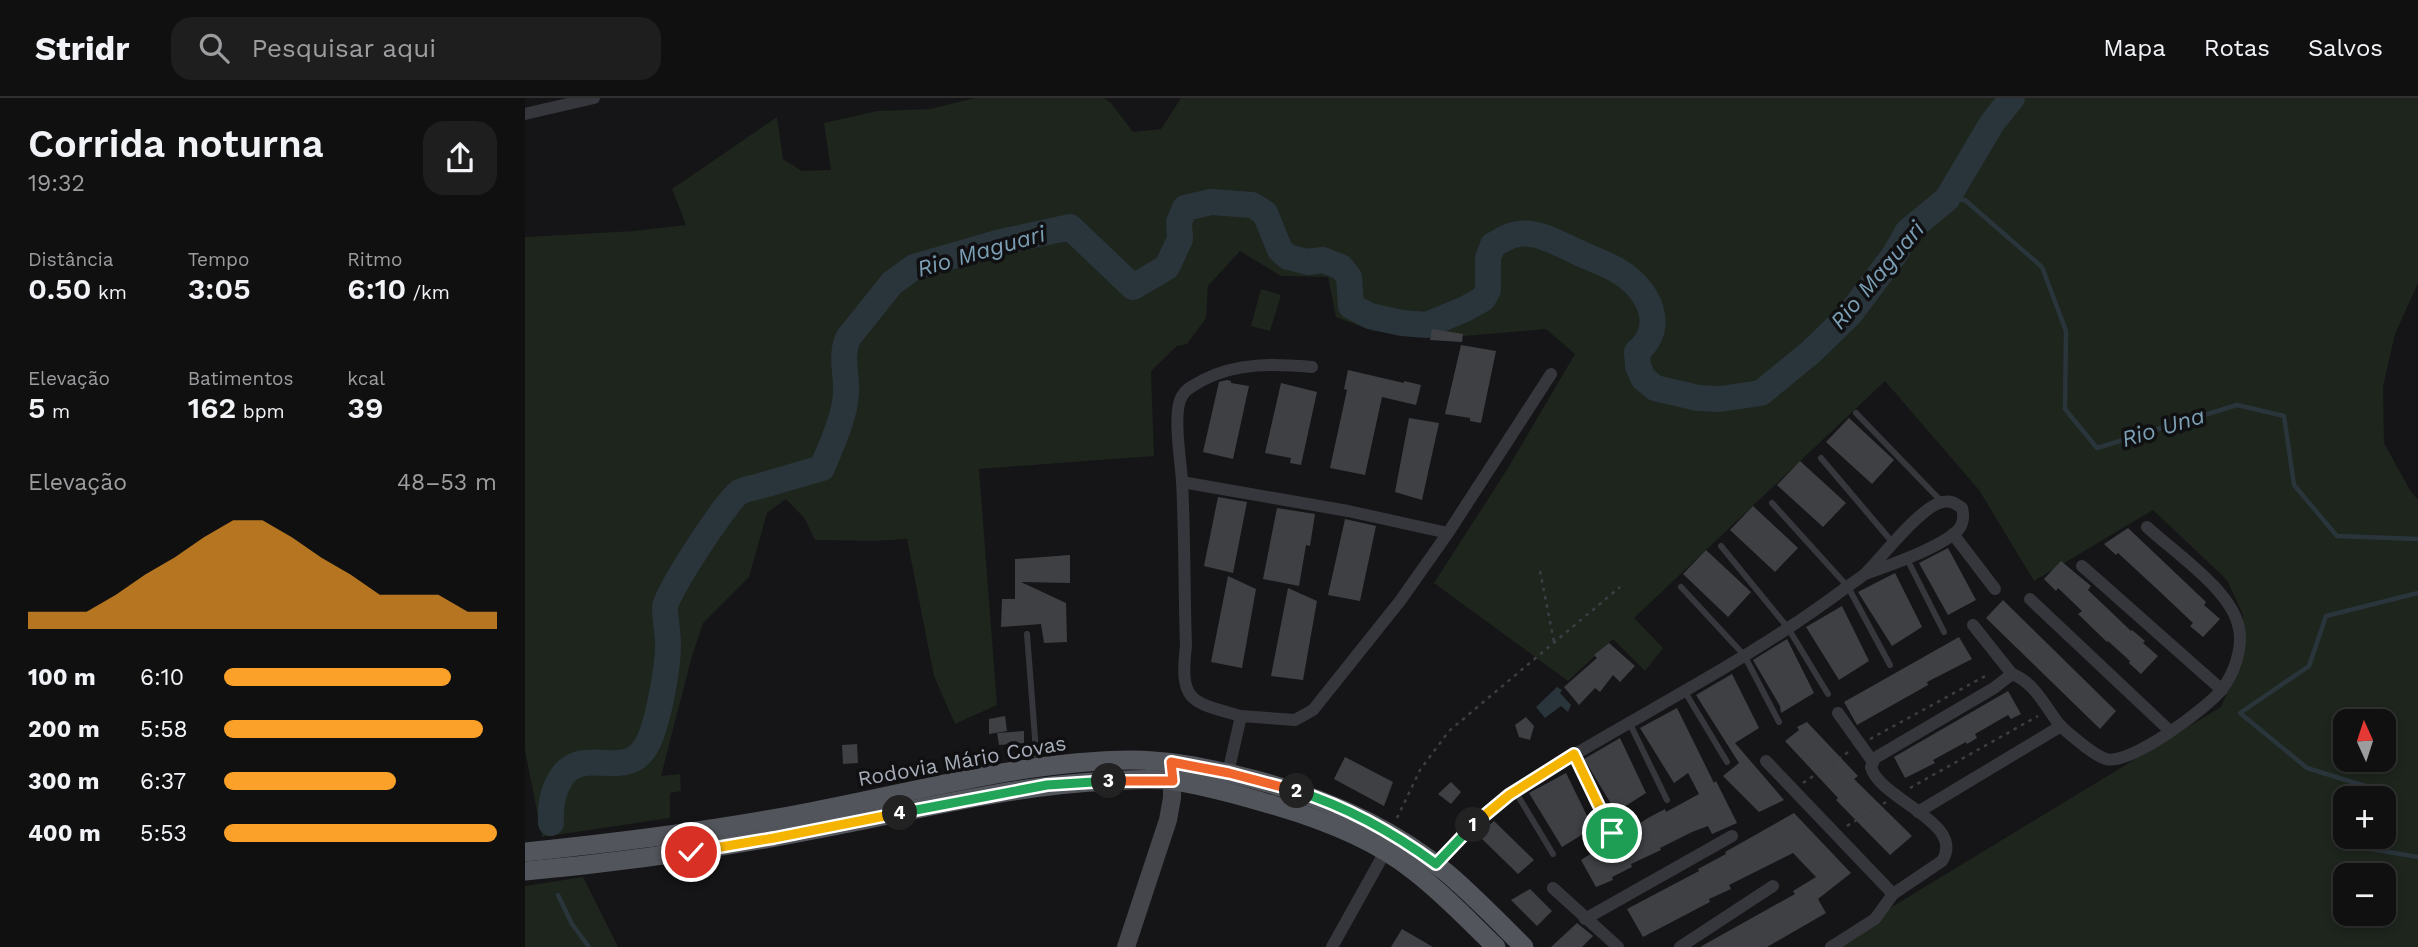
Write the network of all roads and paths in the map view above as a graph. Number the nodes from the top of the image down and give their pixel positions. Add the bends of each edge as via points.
1 (594, 98) edge
2 (525, 114) edge
3 (1312, 367) dead end
4 (1551, 374) dead end
5 (1856, 413) dead end
6 (1821, 458) dead end
7 (1182, 482) junction
8 (1942, 502) junction
9 (1773, 503) dead end
10 (2147, 527) dead end
11 (1448, 533) junction
12 (1953, 534) junction
13 (1893, 543) junction
14 (1721, 546) dead end
15 (1907, 559) junction
16 (2082, 566) dead end
17 (1540, 571) dead end
18 (1865, 574) junction
19 (1620, 587) dead end
20 (1681, 587) dead end
21 (1848, 587) junction
22 (1995, 589) dead end
23 (2030, 599) dead end
24 (1973, 625) dead end
25 (1788, 628) junction
26 (1944, 632) dead end
27 (1027, 634) dead end
28 (1554, 642) junction
29 (1744, 655) junction
30 (1890, 665) dead end
31 (1997, 670) dead end
32 (2012, 674) junction
33 (1684, 690) junction
34 (2222, 690) junction
35 (1828, 694) dead end
36 (2049, 710) junction
37 (1837, 713) dead end
38 (1241, 716) junction
39 (1629, 722) junction
40 (1779, 722) dead end
41 (2061, 726) junction
42 (2170, 732) junction
43 (1860, 744) junction
44 (1574, 754) junction
45 (1766, 761) dead end
46 (1727, 762) dead end
47 (1873, 762) junction
48 (1037, 768) junction
49 (1172, 771) junction
50 (1229, 773) junction
51 (1801, 785) dead end
52 (1515, 791) junction
53 (1897, 795) junction
54 (1667, 800) dead end
55 (1918, 811) junction
56 (1612, 833) dead end
57 (1835, 833) junction
58 (1732, 836) dead end
59 (1387, 843) junction
60 (525, 852) edge
61 (1553, 854) dead end
62 (1436, 864) junction
63 (525, 871) edge
64 (1773, 886) dead end
65 (1553, 888) dead end
66 (1893, 894) junction
67 (1585, 919) junction
68 (1126, 947) edge
69 (1332, 947) edge
70 (1496, 947) edge
71 (1524, 947) edge
72 (1618, 947) edge
73 (1680, 947) edge
74 (1831, 947) edge

1 - 2 street
3 - 7 street via 1267,364 1233,368 1190,387 1179,403
4 - 11 street
5 - 8 lane
6 - 13 lane
7 - 11 street
7 - 38 street via 1185,687 1201,703
8 - 12 street via 1962,508 1964,519
8 - 13 street
9 - 21 lane
10 - 34 street via 2213,586 2233,611 2239,643 2233,672
11 - 38 street via 1313,710 1295,720
12 - 15 street
12 - 22 street
13 - 18 street
14 - 25 lane
15 - 18 street
15 - 26 lane
16 - 34 street
17 - 28 path
18 - 21 street
19 - 28 path
20 - 29 lane
21 - 25 street
21 - 30 lane
23 - 42 street
24 - 32 street
25 - 29 street
25 - 35 lane
27 - 48 lane
28 - 59 path via 1449,731 1420,770
29 - 33 street
29 - 40 lane
31 - 43 path
32 - 36 street via 2028,683
32 - 47 street
33 - 39 street
33 - 46 lane
34 - 42 street
36 - 41 street
36 - 53 path
37 - 43 street
38 - 50 street
39 - 44 street
39 - 54 lane
41 - 42 street via 2096,754 2112,760 2129,756
41 - 55 street
43 - 47 street
43 - 51 path
44 - 52 street
44 - 56 lane
45 - 57 street
47 - 53 street via 1877,780
48 - 49 main road, Rodovia Mário Covas via 1130,760
48 - 60 main road, Rodovia Mário Covas via 735,826
49 - 50 main road, Rodovia Mário Covas
49 - 59 main road, Rodovia Mário Covas via 1216,790
49 - 63 main road, Rodovia Mário Covas via 1047,785 774,838 626,861
49 - 68 main road via 1168,820
50 - 59 main road, Rodovia Mário Covas via 1313,796 1348,811
52 - 61 lane
52 - 62 street via 1461,835
53 - 55 street
53 - 57 path
55 - 66 street via 1943,833 1945,855
57 - 66 street
58 - 67 street
59 - 62 main road, Rodovia Mário Covas
59 - 69 street
59 - 70 main road, Rodovia Mário Covas
62 - 71 main road, Rodovia Mário Covas
64 - 73 street
65 - 67 street
66 - 74 street via 1875,919
67 - 72 street

